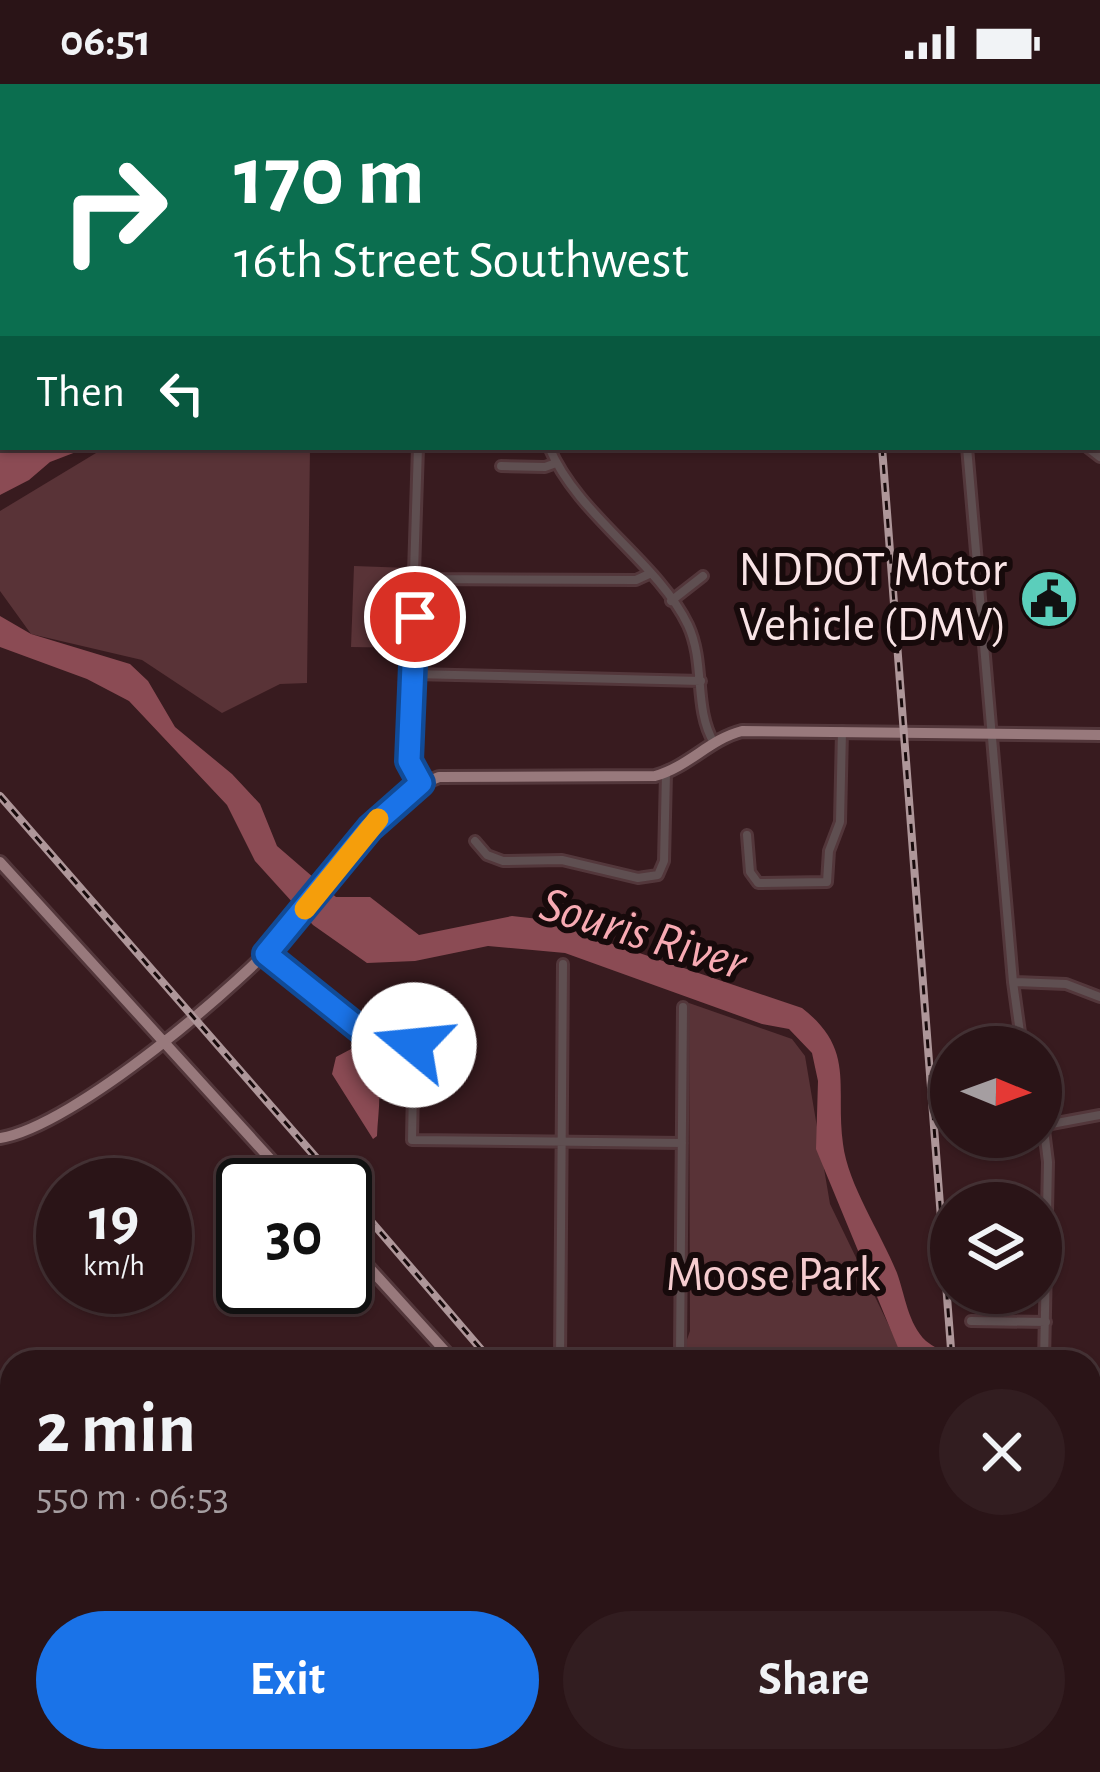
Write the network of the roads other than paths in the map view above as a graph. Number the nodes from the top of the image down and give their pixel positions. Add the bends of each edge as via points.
1 (418, 450) edge
2 (550, 450) edge
3 (967, 450) edge
4 (556, 463) junction
5 (501, 466) dead end
6 (649, 574) junction
7 (703, 576) dead end
8 (416, 579) junction
9 (671, 601) junction
10 (412, 674) junction
11 (701, 681) junction
12 (842, 731) junction
13 (991, 734) junction
14 (1100, 735) edge
15 (714, 743) junction
16 (666, 773) junction
17 (421, 783) junction
18 (747, 835) dead end
19 (475, 841) dead end
20 (0, 862) edge
21 (266, 954) junction
22 (563, 964) dead end
23 (1013, 982) junction
24 (1100, 998) edge
25 (683, 1007) dead end
26 (1019, 1026) edge
27 (414, 1033) dead end
28 (163, 1042) junction
29 (414, 1045) junction
30 (1100, 1114) edge
31 (1062, 1122) edge
32 (0, 1138) edge
33 (562, 1142) junction
34 (682, 1143) junction
35 (269, 1158) edge
36 (372, 1270) edge
37 (1046, 1314) edge
38 (971, 1321) dead end
39 (1046, 1322) junction
40 (444, 1350) edge
41 (560, 1350) edge
42 (680, 1350) edge
43 (1045, 1350) edge

1 - 8 street
2 - 4 street
3 - 13 street
4 - 5 street
4 - 6 street
6 - 8 street
6 - 9 street
7 - 9 street
8 - 10 street
9 - 11 street via 687,624
10 - 11 street
10 - 17 street via 409,761
11 - 15 street via 702,718
12 - 13 main road
12 - 15 main road via 742,731
12 - 18 street via 840,822 827,882 758,883
13 - 14 main road
13 - 23 street
15 - 16 main road
16 - 17 main road via 467,774
16 - 19 street via 658,875 638,878 562,860 503,861
17 - 21 main road via 370,828
20 - 28 main road
21 - 28 main road
21 - 29 street via 362,1031
22 - 33 street
23 - 24 street via 1066,984
23 - 26 street
25 - 34 street
27 - 29 street
28 - 32 main road via 67,1111
28 - 35 main road
29 - 33 street via 412,1140
30 - 31 street
33 - 34 street
33 - 41 street
34 - 42 street
36 - 40 main road
37 - 39 street
38 - 39 street
39 - 43 street

